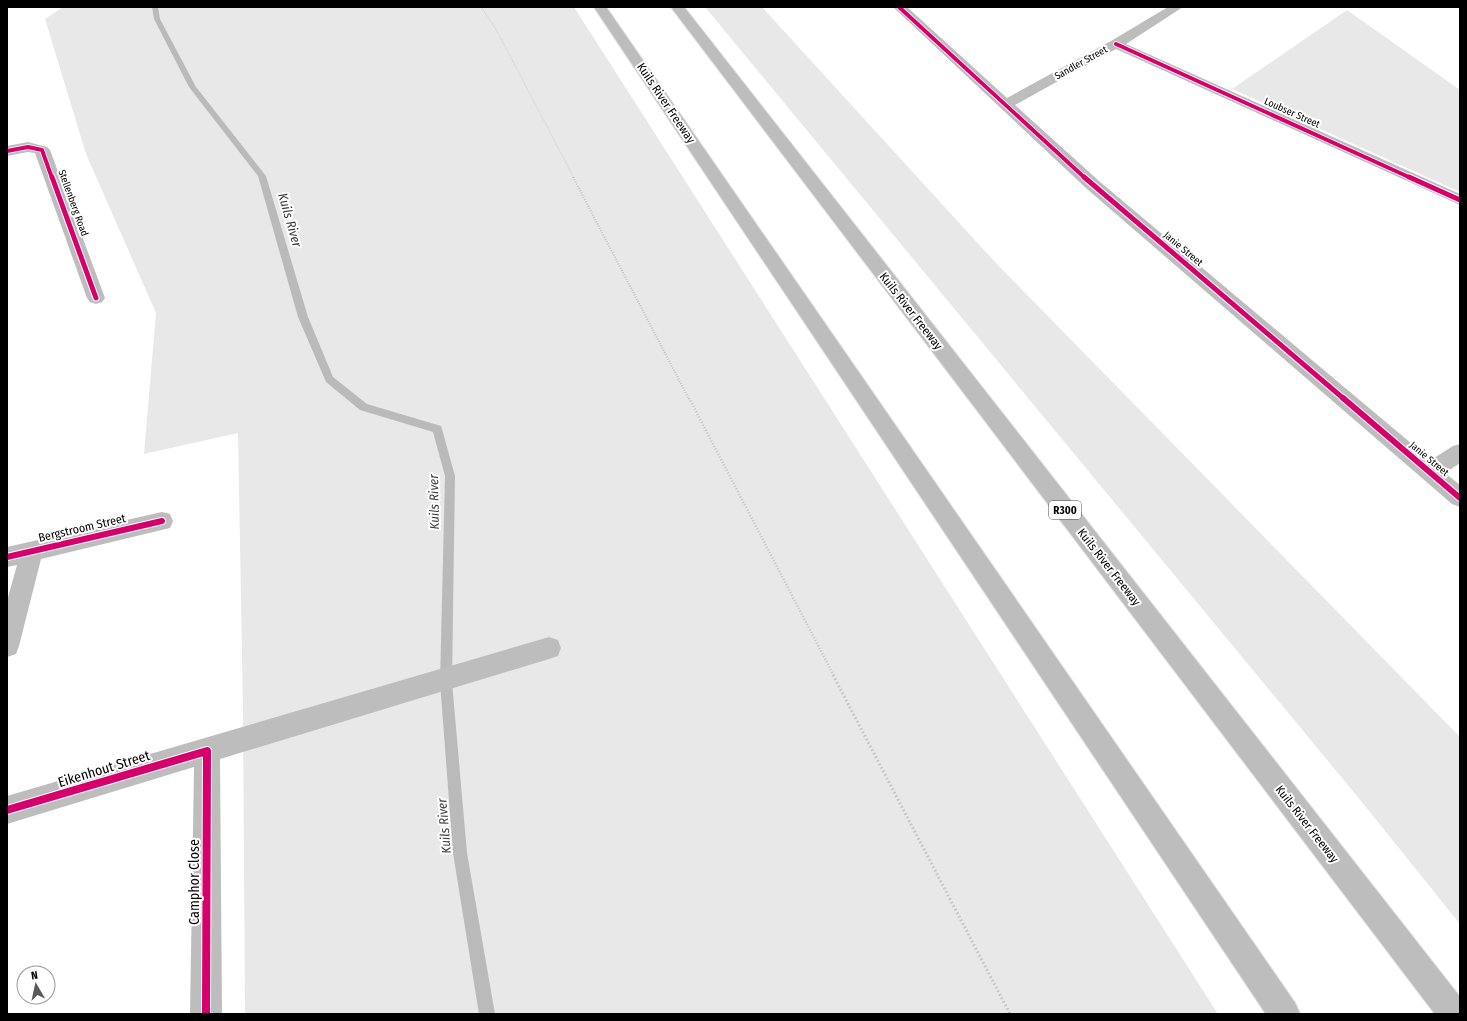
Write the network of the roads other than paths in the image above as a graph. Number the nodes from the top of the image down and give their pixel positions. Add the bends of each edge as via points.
1 (600, 7) edge
2 (677, 7) edge
3 (899, 7) edge
4 (1177, 7) edge
5 (1116, 44) junction
6 (1005, 105) junction
7 (7, 152) edge
8 (1460, 200) edge
9 (96, 298) dead end
10 (1460, 452) edge
11 (1430, 472) junction
12 (1460, 498) edge
13 (162, 520) dead end
14 (32, 550) junction
15 (7, 557) edge
16 (7, 646) edge
17 (549, 648) dead end
18 (207, 751) junction
19 (7, 810) edge
20 (206, 1014) edge
21 (1284, 1014) edge
22 (1454, 1014) edge

1 - 21 main road, Kuils River Freeway
2 - 22 main road, Kuils River Freeway / R300
3 - 6 main road, Janie Street
4 - 5 main road, Sandler Street
5 - 6 main road, Sandler Street
5 - 8 main road, Loubser Street
6 - 11 main road, Janie Street via 1093,185
7 - 9 main road, Stellenberg Road via 28,147 42,150
10 - 11 main road
11 - 12 main road, Janie Street
13 - 14 main road, Bergstroom Street
14 - 15 main road, Bergstroom Street
14 - 16 main road, Bergstroom Street
17 - 18 main road, Eikenhout Street
18 - 19 main road, Eikenhout Street
18 - 20 main road, Camphor Close

